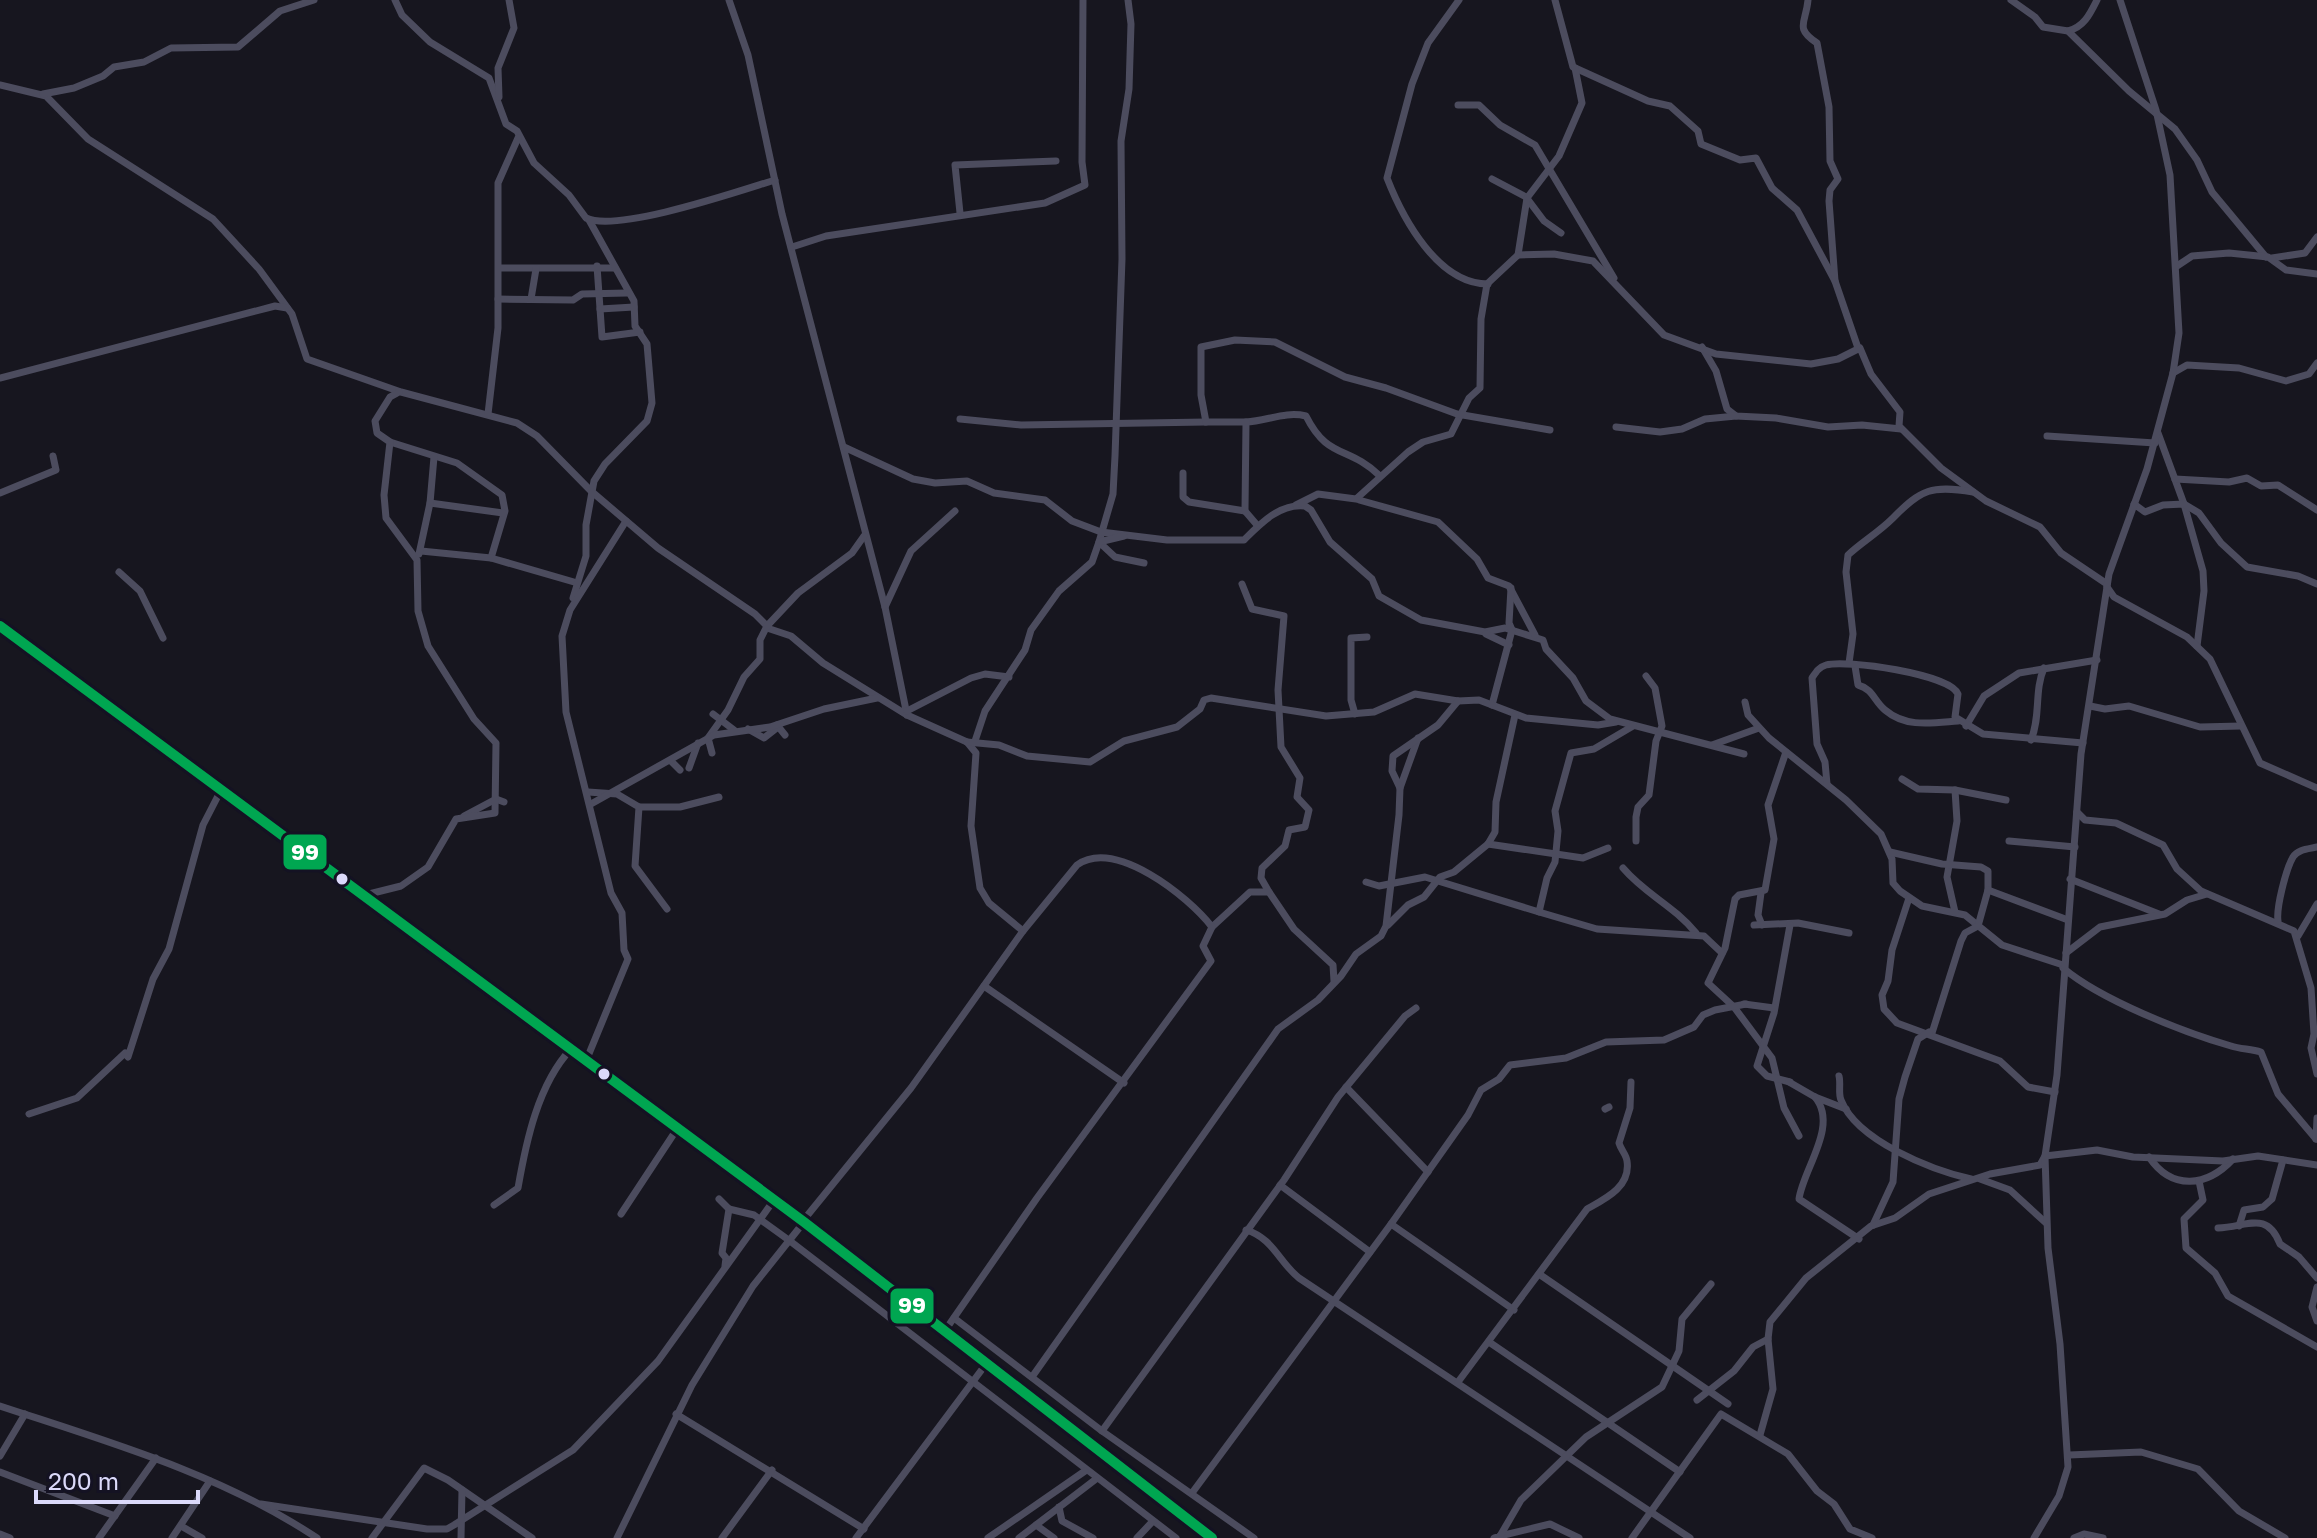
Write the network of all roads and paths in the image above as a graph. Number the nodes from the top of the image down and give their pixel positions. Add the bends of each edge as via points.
1 (314, 0) edge
2 (395, 0) edge
3 (509, 0) edge
4 (729, 0) edge
5 (1083, 0) edge
6 (1128, 0) edge
7 (1459, 0) edge
8 (1555, 0) edge
9 (1808, 0) edge
10 (2011, 0) edge
11 (2097, 0) edge
12 (2120, 0) edge
13 (2068, 31) junction
14 (1575, 68) junction
15 (0, 85) edge
16 (43, 94) junction
17 (499, 99) junction
18 (1458, 105) dead end
19 (2156, 110) junction
20 (518, 138) junction
21 (1056, 161) dead end
22 (1548, 172) junction
23 (1492, 179) dead end
24 (775, 180) junction
25 (1527, 198) junction
26 (960, 213) junction
27 (589, 220) junction
28 (1561, 233) dead end
29 (2317, 237) edge
30 (792, 247) junction
31 (1518, 255) junction
32 (2269, 257) junction
33 (597, 266) junction
34 (2177, 266) junction
35 (499, 268) junction
36 (615, 268) junction
37 (536, 269) junction
38 (2317, 274) edge
39 (1835, 281) junction
40 (1488, 284) junction
41 (1619, 287) junction
42 (627, 293) junction
43 (614, 295) junction
44 (600, 296) junction
45 (498, 299) junction
46 (531, 299) junction
47 (634, 307) junction
48 (287, 308) junction
49 (600, 309) junction
50 (616, 309) junction
51 (640, 332) junction
52 (1701, 347) junction
53 (1858, 348) junction
54 (2317, 363) edge
55 (2173, 373) junction
56 (0, 378) edge
57 (401, 392) junction
58 (488, 414) junction
59 (1460, 415) junction
60 (1736, 416) junction
61 (960, 419) dead end
62 (1115, 422) junction
63 (1206, 422) junction
64 (1246, 422) junction
65 (1616, 427) dead end
66 (1901, 429) junction
67 (1550, 430) dead end
68 (2158, 433) junction
69 (2047, 436) dead end
70 (390, 442) junction
71 (2155, 443) junction
72 (844, 447) junction
73 (53, 456) dead end
74 (434, 457) junction
75 (1183, 473) dead end
76 (1380, 476) junction
77 (2175, 479) junction
78 (591, 491) junction
79 (0, 493) edge
80 (1975, 493) junction
81 (1356, 499) junction
82 (430, 503) junction
83 (2134, 504) junction
84 (2184, 504) junction
85 (1296, 505) junction
86 (2317, 510) edge
87 (955, 511) dead end
88 (1245, 511) junction
89 (503, 513) junction
90 (626, 521) junction
91 (1257, 525) junction
92 (1101, 532) junction
93 (1124, 535) junction
94 (864, 536) junction
95 (1099, 542) junction
96 (421, 551) junction
97 (491, 558) junction
98 (417, 560) junction
99 (1144, 563) dead end
100 (119, 572) dead end
101 (574, 582) dead end
102 (1242, 584) dead end
103 (2317, 584) edge
104 (2107, 586) junction
105 (1511, 588) junction
106 (885, 607) junction
107 (570, 610) junction
108 (0, 626) edge
109 (767, 626) junction
110 (1512, 630) junction
111 (1480, 632) junction
112 (1535, 635) junction
113 (1367, 637) dead end
114 (163, 638) dead end
115 (1509, 645) junction
116 (2197, 646) junction
117 (2097, 660) junction
118 (1852, 664) junction
119 (2044, 668) junction
120 (1646, 676) dead end
121 (1009, 677) junction
122 (877, 698) junction
123 (1458, 701) junction
124 (1745, 702) dead end
125 (1492, 705) junction
126 (2090, 706) junction
127 (1278, 708) junction
128 (907, 713) junction
129 (713, 714) dead end
130 (1355, 714) junction
131 (1515, 715) junction
132 (721, 720) junction
133 (1958, 721) junction
134 (1616, 722) junction
135 (1635, 725) junction
136 (1966, 726) junction
137 (2241, 726) junction
138 (1759, 728) junction
139 (734, 730) junction
140 (750, 731) junction
141 (1660, 731) junction
142 (708, 738) junction
143 (1418, 738) junction
144 (2031, 740) junction
145 (746, 741) dead end
146 (971, 741) junction
147 (698, 743) junction
148 (2083, 743) junction
149 (1710, 746) junction
150 (1786, 752) junction
151 (712, 753) dead end
152 (1744, 754) dead end
153 (671, 761) junction
154 (1902, 779) dead end
155 (1827, 784) junction
156 (1400, 788) junction
157 (2317, 788) edge
158 (221, 790) junction
159 (1955, 790) junction
160 (588, 792) junction
161 (604, 795) junction
162 (719, 797) dead end
163 (500, 800) junction
164 (2006, 800) dead end
165 (591, 804) junction
166 (639, 807) junction
167 (2077, 812) junction
168 (462, 817) junction
169 (1636, 841) dead end
170 (2009, 841) dead end
171 (1488, 844) junction
172 (2075, 847) junction
173 (2317, 847) edge
174 (1608, 848) dead end
175 (1890, 852) junction
176 (1554, 854) junction
177 (1949, 865) junction
178 (1623, 868) dead end
179 (2070, 879) junction
180 (1437, 881) junction
181 (1366, 882) dead end
182 (1390, 883) junction
183 (1988, 890) junction
184 (1269, 892) junction
185 (1761, 893) junction
186 (2207, 894) junction
187 (362, 895) junction
188 (1909, 898) junction
189 (2317, 904) edge
190 (667, 909) dead end
191 (1539, 912) junction
192 (1955, 912) junction
193 (2161, 914) junction
194 (2068, 920) junction
195 (2278, 921) junction
196 (1790, 925) junction
197 (1386, 926) junction
198 (1978, 926) junction
199 (1212, 927) junction
200 (1023, 931) junction
201 (1849, 933) dead end
202 (1697, 934) junction
203 (2298, 936) junction
204 (1722, 953) junction
205 (2066, 953) junction
206 (1333, 965) junction
207 (1348, 965) junction
208 (2063, 967) junction
209 (1334, 984) junction
210 (984, 986) junction
211 (1723, 998) junction
212 (1746, 1004) junction
213 (1734, 1007) junction
214 (1416, 1008) dead end
215 (1774, 1008) junction
216 (1930, 1033) junction
217 (2316, 1037) edge
218 (1764, 1046) junction
219 (571, 1049) junction
220 (586, 1061) junction
221 (2317, 1074) edge
222 (1779, 1076) junction
223 (1839, 1076) dead end
224 (1631, 1082) dead end
225 (1124, 1083) junction
226 (1346, 1087) junction
227 (2055, 1092) junction
228 (1815, 1097) junction
229 (1849, 1110) junction
230 (29, 1114) dead end
231 (2317, 1118) edge
232 (677, 1129) junction
233 (1799, 1136) dead end
234 (2316, 1140) edge
235 (1897, 1150) junction
236 (2045, 1156) junction
237 (2149, 1157) junction
238 (2233, 1159) junction
239 (2283, 1160) junction
240 (2317, 1165) edge
241 (1428, 1172) junction
242 (1975, 1179) junction
243 (2199, 1181) junction
244 (1280, 1185) junction
245 (719, 1199) dead end
246 (774, 1200) junction
247 (494, 1205) dead end
248 (729, 1209) junction
249 (621, 1214) dead end
250 (760, 1220) junction
251 (803, 1222) junction
252 (2046, 1223) junction
253 (1391, 1224) junction
254 (1871, 1226) junction
255 (2239, 1226) junction
256 (2218, 1228) dead end
257 (1246, 1230) junction
258 (1859, 1239) junction
259 (790, 1241) junction
260 (1370, 1252) junction
261 (725, 1268) junction
262 (1539, 1274) junction
263 (2317, 1278) edge
264 (1711, 1284) dead end
265 (2317, 1287) edge
266 (1336, 1299) junction
267 (1514, 1310) junction
268 (954, 1318) junction
269 (2317, 1321) edge
270 (944, 1332) junction
271 (1768, 1339) junction
272 (1489, 1342) junction
273 (2317, 1347) edge
274 (986, 1364) junction
275 (1673, 1365) junction
276 (1032, 1377) junction
277 (974, 1380) junction
278 (1458, 1382) junction
279 (1709, 1391) junction
280 (1697, 1400) dead end
281 (1728, 1404) dead end
282 (0, 1406) edge
283 (25, 1414) junction
284 (676, 1414) junction
285 (1607, 1423) junction
286 (1102, 1431) junction
287 (1760, 1435) junction
288 (2069, 1455) junction
289 (0, 1456) edge
290 (1565, 1457) junction
291 (156, 1458) junction
292 (772, 1470) junction
293 (1085, 1471) junction
294 (0, 1472) edge
295 (1680, 1472) junction
296 (1096, 1479) junction
297 (210, 1481) junction
298 (462, 1490) junction
299 (1192, 1493) junction
300 (261, 1504) junction
301 (485, 1504) junction
302 (1059, 1507) junction
303 (1649, 1513) junction
304 (115, 1516) junction
305 (461, 1520) junction
306 (1153, 1521) junction
307 (383, 1522) junction
308 (1036, 1525) junction
309 (181, 1526) junction
310 (304, 1529) junction
311 (864, 1529) junction
312 (0, 1534) edge
313 (1497, 1537) edge
314 (10, 1538) edge
315 (99, 1538) edge
316 (172, 1538) edge
317 (202, 1538) edge
318 (298, 1538) edge
319 (317, 1538) edge
320 (372, 1538) edge
321 (461, 1538) edge
322 (532, 1538) edge
323 (617, 1538) edge
324 (722, 1538) edge
325 (856, 1538) edge
326 (988, 1538) edge
327 (1019, 1538) edge
328 (1054, 1538) edge
329 (1093, 1538) edge
330 (1137, 1538) edge
331 (1176, 1538) edge
332 (1212, 1538) edge
333 (1254, 1538) edge
334 (1579, 1538) edge
335 (1632, 1538) edge
336 (1690, 1538) edge
337 (1872, 1538) edge
338 (2034, 1538) edge
339 (2074, 1538) edge
340 (2103, 1538) edge
341 (2285, 1538) edge

1 - 16 street via 280,11 238,47 171,48 144,62 114,67 74,88
2 - 17 street via 402,15 430,42 489,78
3 - 17 street via 514,28 499,61
4 - 24 street via 748,55
5 - 26 street via 1085,185 1045,203
6 - 62 street
7 - 40 street via 1428,43 1387,178 1404,214 1435,257 1469,283
8 - 14 street
9 - 39 street via 1803,28 1817,43 1829,107 1830,161 1838,179 1829,201
10 - 13 street via 2043,27
11 - 13 street via 2078,29
12 - 19 street
13 - 19 street
14 - 22 street via 1582,103
14 - 39 street via 1670,106 1698,131 1701,144 1740,160 1756,158 1772,188 1797,210
15 - 16 street
16 - 48 street via 88,139 213,219
17 - 20 street via 504,122
18 - 22 street via 1479,105 1500,125 1525,137
19 - 32 street via 2181,136 2228,215
19 - 34 street via 2170,175
20 - 27 street via 534,163
20 - 35 street via 498,183
21 - 26 street via 955,165
22 - 25 street
22 - 41 street
23 - 25 street
24 - 27 street via 663,212
24 - 30 street
25 - 28 street
25 - 31 street
26 - 30 street via 826,236
27 - 36 street
29 - 32 street via 2305,253
30 - 72 street
31 - 40 street
31 - 41 street via 1593,261
32 - 34 street via 2216,253 2192,256
32 - 38 street via 2286,270
33 - 36 street
33 - 37 street
33 - 44 street
34 - 55 street via 2180,324
35 - 37 street
35 - 45 street
36 - 42 street
37 - 46 street
39 - 53 street
40 - 59 street via 1481,319 1480,388
41 - 52 street via 1667,337
42 - 43 street
42 - 47 street
43 - 44 street
43 - 50 street
44 - 46 street
44 - 49 street
45 - 46 street
45 - 58 street
47 - 50 street
47 - 51 street
48 - 56 street via 275,306
48 - 57 street via 301,331 307,359
49 - 50 street
49 - 51 street via 602,337
51 - 78 street via 649,362 650,416 600,471
52 - 53 street via 1792,364 1832,361
52 - 60 street via 1716,371 1727,409
53 - 66 street via 1900,412
54 - 55 street via 2309,374 2286,381 2231,367 2187,365
55 - 68 street
57 - 58 street
57 - 70 street via 390,397 375,421 377,433
58 - 78 street via 537,436
59 - 63 street via 1345,377 1275,342 1235,340 1201,347
59 - 67 street
59 - 76 street via 1451,434 1423,442
60 - 65 street via 1660,432
60 - 66 street
61 - 62 street via 1021,425
62 - 63 street
62 - 92 street via 1113,494
63 - 64 street
64 - 76 street via 1283,414 1306,416 1319,440 1364,460
64 - 88 street
66 - 80 street
68 - 71 street
68 - 77 street
69 - 71 street
70 - 74 street
70 - 98 street via 386,518
71 - 83 street
72 - 92 street via 913,479 967,481 994,493 1045,500 1072,521
72 - 94 street
73 - 79 street via 56,470
74 - 82 street
74 - 89 street via 457,463 497,491 503,497
75 - 88 street via 1183,497 1189,502
76 - 81 street
77 - 84 street
77 - 86 street via 2247,478 2261,486 2282,487
78 - 90 street
78 - 107 street via 586,556
80 - 104 street via 2040,527 2061,553
80 - 118 street via 1944,489 1909,499 1848,555
81 - 85 street via 1318,494
81 - 105 street via 1438,522 1477,559 1488,578
82 - 89 street
82 - 96 street
83 - 84 street via 2145,512
83 - 104 street
84 - 103 street via 2199,513 2247,567
84 - 116 street via 2204,578
85 - 91 street
85 - 111 street via 1311,510 1323,534 1372,579 1379,596 1421,620
87 - 106 street via 911,551
88 - 91 street
89 - 97 street
90 - 107 street
90 - 109 street
91 - 93 street via 1244,540 1221,542
92 - 93 street
92 - 95 street
93 - 95 street
94 - 106 street
94 - 109 street via 852,553 798,593
95 - 99 street via 1115,557
95 - 121 street via 1090,564 1049,602
96 - 97 street
96 - 98 street
97 - 101 street
98 - 163 street via 418,611 428,646 474,719 496,743
100 - 114 street via 140,591
102 - 127 street via 1252,609 1284,616
104 - 116 street via 2114,597
104 - 117 street
105 - 110 street
105 - 112 street
106 - 128 street
107 - 160 street via 562,636 565,705
108 - 158 highway
109 - 122 street via 791,636
109 - 132 street via 760,659
110 - 111 street
110 - 112 street
110 - 115 street
111 - 115 street
112 - 134 street via 1586,701
113 - 130 street via 1351,638
115 - 125 street
116 - 137 street via 2215,665
117 - 119 street
117 - 126 street
118 - 133 street via 1858,685 1867,688 1885,711 1916,724
118 - 133 street via 1949,683 1958,694
118 - 155 street via 1821,666 1812,678 1817,744
119 - 136 street via 2019,673 1988,693
119 - 144 street
120 - 141 street via 1661,709
121 - 128 street via 971,678
121 - 146 street
122 - 128 street
122 - 140 street via 781,729
123 - 125 street
123 - 130 street via 1415,694 1374,712
123 - 143 street via 1438,725
124 - 138 street
125 - 131 street
126 - 137 street via 2129,706 2200,727
126 - 148 street
127 - 130 street via 1326,716
127 - 146 street via 1206,699 1177,727 1124,741 1084,763 1019,755
127 - 184 street via 1281,747 1300,778 1297,797 1309,810 1309,820 1305,827 1289,830 1285,846 1262,868
128 - 146 street
129 - 132 street
131 - 134 street
131 - 171 street via 1496,802 1495,832
132 - 139 street
132 - 142 street
133 - 136 street
134 - 135 street
135 - 141 street
135 - 176 street via 1594,749 1571,753 1559,789
136 - 144 street via 1983,734
137 - 157 street via 2263,766
138 - 149 street
138 - 150 street
139 - 140 street
139 - 142 street
140 - 145 street
141 - 149 street
141 - 169 street via 1649,795 1638,807
142 - 147 street
142 - 151 street
143 - 156 street
143 - 156 street via 1393,756 1392,771
144 - 148 street via 2049,737
146 - 200 street via 978,758 971,826 982,893
147 - 153 street
147 - 153 street via 685,769
148 - 167 street
149 - 152 street
150 - 155 street
150 - 185 street via 1768,805 1774,839
153 - 161 street
154 - 159 street via 1918,789
155 - 175 street via 1881,834
156 - 182 street
158 - 187 highway
158 - 230 street via 203,825 169,949 153,979 128,1057 125,1053 114,1060 77,1098
159 - 164 street
159 - 177 street via 1957,821
160 - 161 street
160 - 165 street
161 - 165 street
161 - 166 street via 623,796
162 - 166 street via 680,807
163 - 168 street
163 - 168 street via 495,813
165 - 220 street via 611,893 622,913 628,959
166 - 190 street via 635,866
167 - 172 street
167 - 186 street via 2085,820 2116,823 2163,845 2177,869
168 - 187 street via 451,824 428,867 411,881
170 - 172 street
171 - 176 street
171 - 180 street
172 - 179 street
173 - 195 street via 2292,858 2278,898
174 - 176 street via 1583,858
175 - 177 street
175 - 188 street via 1893,883
176 - 191 street
177 - 183 street via 1988,871
177 - 192 street
178 - 202 street via 1641,889 1678,911
179 - 193 street
179 - 194 street
180 - 182 street via 1419,877
180 - 191 street
180 - 197 street
181 - 182 street
182 - 197 street
183 - 194 street
183 - 198 street
184 - 199 street via 1250,892
184 - 206 street via 1294,929
185 - 196 street via 1758,925
185 - 204 street via 1735,899
186 - 193 street
186 - 195 street
187 - 219 highway
188 - 192 street
188 - 216 street via 1892,950 1884,1009 1897,1023
189 - 203 street
191 - 202 street via 1597,929
192 - 198 street
193 - 205 street via 2100,927
194 - 205 street
195 - 203 street
196 - 201 street
196 - 215 street
197 - 207 street
198 - 208 street via 2002,945
198 - 216 street via 1961,941
199 - 200 street via 1145,872 1110,857 1077,865
199 - 225 street via 1203,946 1211,961
200 - 210 street
202 - 204 street
203 - 217 street
204 - 211 street via 1708,983
205 - 208 street
206 - 207 street
206 - 209 street
207 - 209 street
208 - 227 street
208 - 234 street via 2087,986 2168,1024 2261,1052 2278,1094
209 - 276 street via 1278,1029
210 - 225 street
210 - 251 street via 863,1151
211 - 212 street
211 - 213 street
212 - 213 street
212 - 215 street
213 - 218 street
213 - 241 street via 1703,1015 1694,1027 1664,1040 1606,1042 1566,1058 1510,1065 1481,1090
214 - 226 street
215 - 218 street
216 - 227 street via 2000,1061 2028,1087
216 - 235 street via 1916,1043 1899,1099
217 - 221 street via 2311,1048
218 - 222 street
218 - 222 street via 1760,1072
219 - 220 highway
219 - 247 street via 556,1065 534,1119 518,1188
220 - 232 highway
222 - 228 street
222 - 233 street via 1784,1108
223 - 229 street via 1841,1100
224 - 262 street via 1630,1108 1619,1143 1627,1156 1623,1183 1604,1202 1587,1209
225 - 268 street
226 - 241 street
226 - 244 street
227 - 236 street
228 - 229 street
228 - 258 street via 1823,1114 1814,1162 1799,1199
229 - 235 street via 1866,1130
231 - 234 street
232 - 246 highway
232 - 249 street
235 - 242 street via 1907,1160
235 - 254 street via 1893,1182
236 - 237 street via 2097,1150
236 - 242 street via 2040,1165
236 - 252 street
237 - 238 street
237 - 243 street via 2168,1176
238 - 239 street
238 - 243 street via 2219,1174
239 - 240 street
239 - 255 street via 2272,1199 2263,1207 2244,1210
241 - 253 street
242 - 252 street via 2010,1190
242 - 254 street via 1932,1192 1895,1218
243 - 273 street via 2203,1200 2184,1219 2186,1248 2215,1273 2228,1296
244 - 257 street
244 - 260 street
245 - 248 street
246 - 250 street
246 - 251 highway
248 - 250 street
248 - 261 street via 722,1253
250 - 259 street
250 - 261 street
251 - 259 street
251 - 270 highway
252 - 288 street
253 - 260 street
253 - 267 street
254 - 258 street
255 - 256 street
255 - 263 street via 2257,1222 2273,1228 2280,1244
257 - 266 street via 1271,1244 1299,1278
257 - 286 street
258 - 271 street via 1799,1284 1771,1320
259 - 277 street
259 - 284 street via 753,1286
260 - 266 street
261 - 301 street via 658,1361 573,1450
262 - 267 street
262 - 275 street
264 - 275 street via 1682,1317
265 - 269 street via 2312,1307
266 - 278 street
266 - 299 street
267 - 272 street
268 - 270 street
268 - 276 street
270 - 274 highway
271 - 279 street
271 - 287 street via 1773,1389
272 - 278 street
272 - 285 street
274 - 277 street
274 - 332 highway
275 - 279 street
275 - 285 street via 1660,1389
276 - 286 street
277 - 293 street
277 - 311 street
278 - 290 street
279 - 280 street
279 - 281 street
282 - 283 street
283 - 289 street
283 - 291 street
284 - 292 street
284 - 323 street
285 - 290 street
285 - 295 street
286 - 299 street
287 - 295 street via 1721,1414
287 - 337 street via 1788,1454 1850,1529
288 - 338 street via 2059,1496
288 - 341 street via 2141,1452 2198,1469 2239,1511
290 - 303 street
290 - 313 street via 1521,1500
291 - 297 street
291 - 304 street
292 - 311 street
292 - 324 street
293 - 296 street
293 - 326 street
294 - 304 street
295 - 303 street
296 - 302 street
296 - 306 street
297 - 300 street
297 - 309 street
298 - 301 street
298 - 305 street
298 - 307 street via 424,1468
299 - 333 street
300 - 307 street
300 - 310 street
301 - 305 street
301 - 322 street
302 - 308 street
302 - 329 street via 1062,1521
303 - 335 street
303 - 336 street
304 - 315 street
305 - 307 street via 440,1530
305 - 321 street
306 - 330 street
306 - 331 street
307 - 320 street
308 - 327 street
308 - 328 street
309 - 316 street
309 - 317 street
310 - 318 street
310 - 319 street
311 - 325 street
312 - 314 street
313 - 334 street via 1550,1524
339 - 340 street

